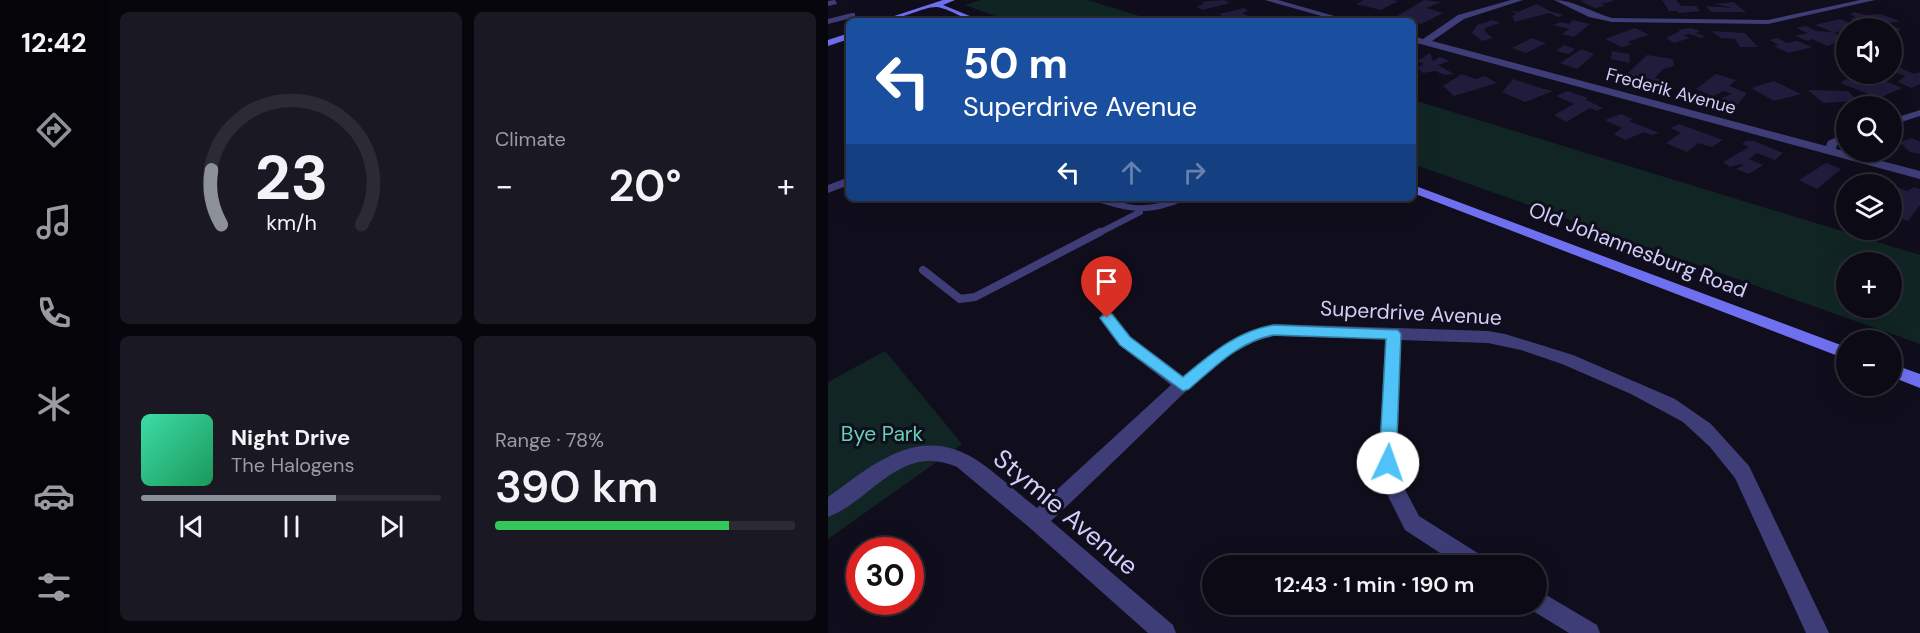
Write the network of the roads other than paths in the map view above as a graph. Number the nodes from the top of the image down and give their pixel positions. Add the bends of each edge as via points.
1 (922, 0) edge
2 (951, 0) edge
3 (966, 0) edge
4 (1269, 0) edge
5 (1519, 0) edge
6 (1558, 0) edge
7 (1871, 0) edge
8 (939, 6) junction
9 (852, 15) dead end
10 (894, 18) edge
11 (906, 18) edge
12 (970, 18) edge
13 (1337, 18) edge
14 (828, 22) edge
15 (846, 33) edge
16 (846, 37) edge
17 (828, 38) edge
18 (1416, 40) edge
19 (1425, 42) junction
20 (828, 43) edge
21 (1920, 113) edge
22 (1902, 119) edge
23 (1836, 141) edge
24 (1830, 150) junction
25 (1920, 175) edge
26 (846, 182) edge
27 (828, 189) edge
28 (1416, 190) edge
29 (1105, 201) edge
30 (1177, 201) edge
31 (1140, 212) junction
32 (923, 270) dead end
33 (1107, 318) dead end
34 (1394, 334) junction
35 (1836, 349) edge
36 (1902, 374) edge
37 (1920, 381) edge
38 (1183, 385) junction
39 (828, 508) edge
40 (1038, 521) junction
41 (1463, 555) edge
42 (1547, 607) edge
43 (1165, 633) edge
44 (1589, 633) edge
45 (1818, 633) edge

1 - 8 main road
2 - 8 main road
3 - 8 main road
4 - 13 street
5 - 19 street via 1468,14
6 - 7 street via 1612,20 1749,23
8 - 10 main road
8 - 11 main road
8 - 12 main road
9 - 14 street
15 - 17 main road
16 - 20 main road
18 - 19 street, Frederik Avenue
19 - 24 street, Frederik Avenue
21 - 22 street
23 - 24 street
24 - 25 street, Frederik Avenue
26 - 27 street
28 - 35 main road, Old Johannesburg Road
29 - 31 lane
30 - 31 lane
31 - 32 lane via 975,297 960,299
33 - 38 street via 1125,341
34 - 38 street, Superdrive Avenue via 1274,330 1258,333 1231,346
34 - 41 street via 1388,463 1392,484 1412,523
34 - 45 street, Superdrive Avenue via 1517,341 1666,402 1698,423 1726,449 1742,472
36 - 37 main road
38 - 40 street, Superdrive Avenue
39 - 40 street, Stymie Avenue via 875,476 923,452 963,461
40 - 43 street, Stymie Avenue
42 - 44 street

